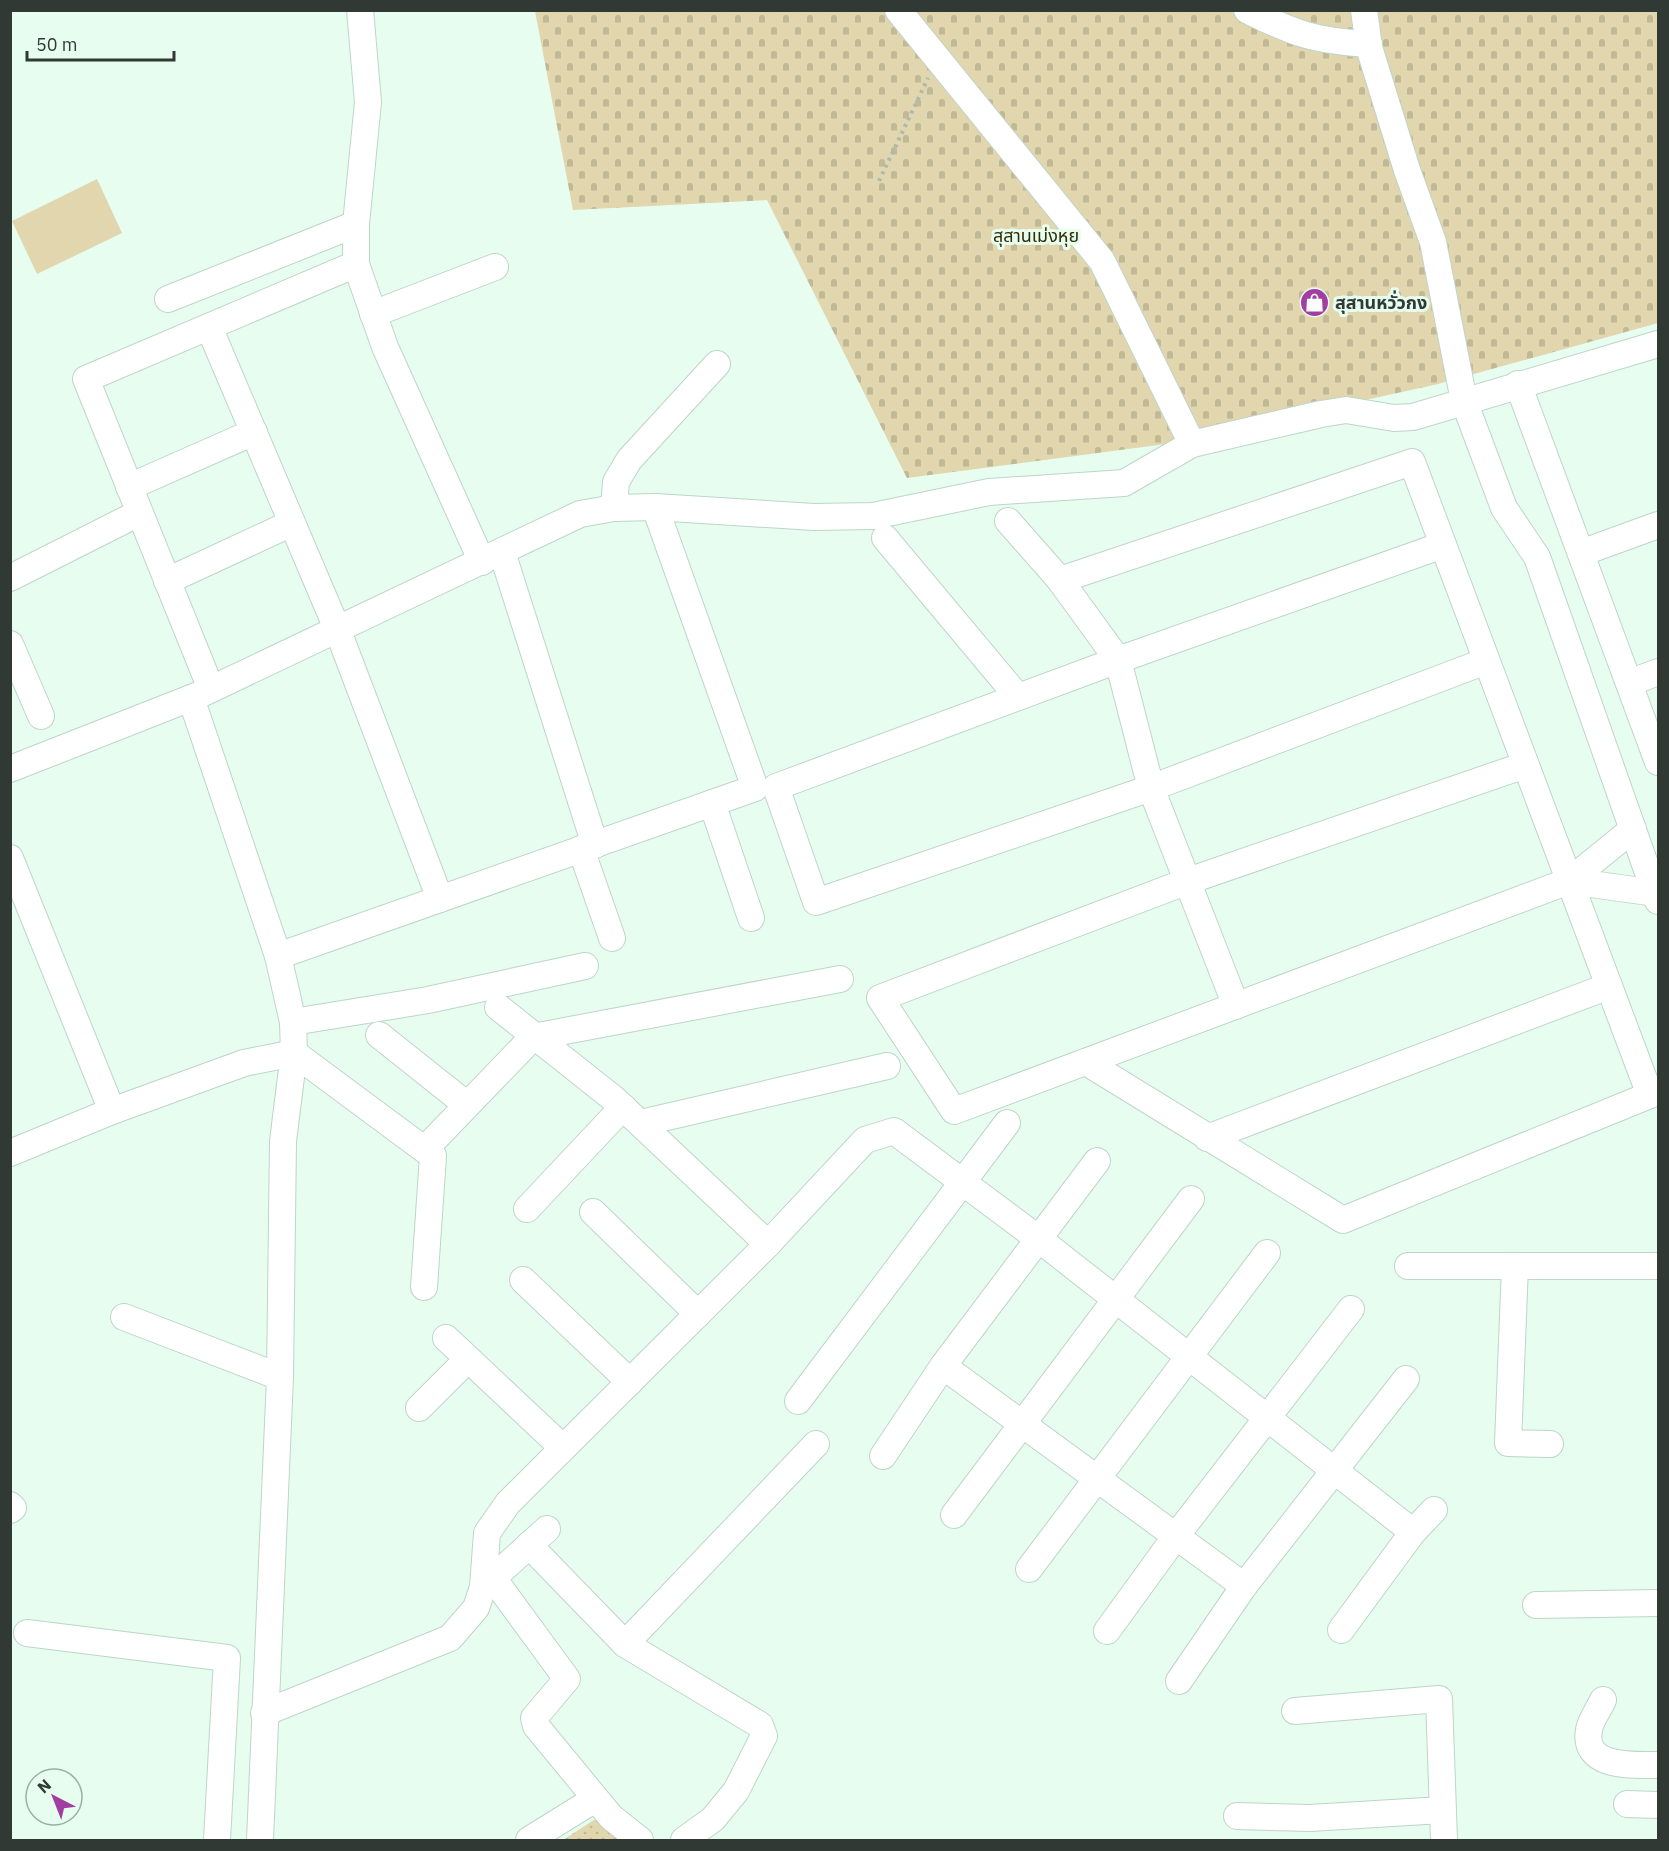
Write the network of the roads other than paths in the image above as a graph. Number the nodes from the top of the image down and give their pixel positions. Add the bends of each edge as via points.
1 (360, 10) edge
2 (898, 10) edge
3 (1247, 10) edge
4 (1364, 10) edge
5 (1369, 44) junction
6 (356, 224) junction
7 (356, 264) junction
8 (495, 267) dead end
9 (168, 299) dead end
10 (374, 314) junction
11 (209, 327) junction
12 (1656, 352) edge
13 (717, 364) dead end
14 (1518, 384) junction
15 (1464, 401) junction
16 (254, 432) junction
17 (1192, 444) junction
18 (129, 487) junction
19 (655, 507) junction
20 (614, 508) junction
21 (139, 513) junction
22 (1008, 521) dead end
23 (292, 523) junction
24 (1659, 525) edge
25 (885, 538) dead end
26 (1443, 545) junction
27 (1581, 553) junction
28 (492, 557) junction
29 (10, 578) edge
30 (1060, 580) junction
31 (167, 581) junction
32 (338, 631) junction
33 (10, 644) edge
34 (1118, 660) junction
35 (1486, 662) junction
36 (1659, 672) edge
37 (1629, 683) junction
38 (201, 693) junction
39 (1018, 697) junction
40 (41, 716) dead end
41 (1659, 762) edge
42 (1525, 765) junction
43 (10, 769) edge
44 (1151, 788) junction
45 (712, 803) junction
46 (1633, 829) junction
47 (588, 847) junction
48 (10, 858) edge
49 (1569, 881) junction
50 (1188, 882) junction
51 (1657, 897) edge
52 (440, 899) junction
53 (751, 918) dead end
54 (612, 938) dead end
55 (278, 956) junction
56 (585, 966) dead end
57 (840, 979) dead end
58 (1609, 986) junction
59 (1236, 1006) junction
60 (498, 1007) dead end
61 (293, 1022) junction
62 (379, 1035) dead end
63 (533, 1037) junction
64 (294, 1053) junction
65 (1086, 1062) junction
66 (887, 1066) dead end
67 (467, 1105) junction
68 (112, 1111) junction
69 (632, 1115) junction
70 (1007, 1123) dead end
71 (1207, 1137) junction
72 (425, 1149) junction
73 (10, 1153) edge
74 (1097, 1161) dead end
75 (963, 1185) junction
76 (1191, 1199) dead end
77 (527, 1209) dead end
78 (593, 1212) dead end
79 (1040, 1240) junction
80 (768, 1244) junction
81 (1267, 1253) dead end
82 (1408, 1266) dead end
83 (1515, 1266) junction
84 (1659, 1266) edge
85 (523, 1280) dead end
86 (424, 1287) dead end
87 (1117, 1299) junction
88 (1351, 1309) dead end
89 (698, 1314) junction
90 (124, 1317) dead end
91 (446, 1338) dead end
92 (1190, 1357) junction
93 (468, 1359) junction
94 (943, 1366) junction
95 (280, 1377) junction
96 (1406, 1379) dead end
97 (630, 1382) junction
98 (798, 1401) dead end
99 (419, 1408) dead end
100 (1268, 1418) junction
101 (1023, 1424) junction
102 (816, 1444) dead end
103 (1550, 1444) dead end
104 (563, 1448) junction
105 (883, 1456) dead end
106 (1335, 1471) junction
107 (1098, 1478) junction
108 (10, 1504) edge
109 (10, 1510) edge
110 (1434, 1510) dead end
111 (954, 1515) dead end
112 (1413, 1532) junction
113 (1176, 1536) junction
114 (1029, 1569) dead end
115 (488, 1583) junction
116 (1244, 1586) junction
117 (1659, 1603) edge
118 (1536, 1605) dead end
119 (1341, 1630) dead end
120 (1107, 1631) dead end
121 (27, 1633) dead end
122 (625, 1644) junction
123 (267, 1653) junction
124 (227, 1659) junction
125 (1179, 1681) dead end
126 (1603, 1700) dead end
127 (1295, 1711) dead end
128 (264, 1713) junction
129 (1659, 1765) edge
130 (595, 1800) junction
131 (1627, 1803) dead end
132 (1659, 1805) edge
133 (1442, 1810) junction
134 (1237, 1816) dead end
135 (217, 1840) edge
136 (260, 1840) edge
137 (529, 1840) edge
138 (640, 1840) edge
139 (684, 1840) edge
140 (1444, 1840) edge

1 - 6 street via 368,102
2 - 17 street via 1102,261
3 - 5 street via 1299,35
4 - 5 street
5 - 15 street via 1433,242
6 - 7 street
6 - 9 street
7 - 10 street
7 - 11 street
8 - 10 street
10 - 28 street via 385,347
11 - 16 street
11 - 18 street via 86,378
12 - 14 street
13 - 20 street via 629,460 616,482
14 - 15 street
14 - 27 street
15 - 17 street via 1413,417 1346,410
15 - 46 street via 1504,508 1537,557
16 - 18 street
16 - 23 street
17 - 19 street via 1124,483 988,492 873,516 814,517
18 - 21 street
19 - 20 street
19 - 45 street via 755,788
20 - 28 street via 580,514
21 - 29 street
21 - 31 street
22 - 30 street
23 - 31 street
23 - 32 street
24 - 27 street
25 - 39 street
26 - 30 street via 1412,462
26 - 34 street
26 - 35 street
27 - 37 street
28 - 32 street
28 - 47 street
30 - 34 street
31 - 38 street
32 - 38 street
32 - 52 street
33 - 40 street
34 - 39 street
34 - 44 street
35 - 42 street
35 - 44 street
36 - 37 street
37 - 41 street
38 - 43 street
38 - 55 street
39 - 44 street via 776,787 816,903
42 - 49 street
42 - 50 street
44 - 50 street
45 - 47 street
45 - 53 street
46 - 49 street
46 - 51 street
47 - 52 street
47 - 54 street
48 - 68 street
49 - 51 street
49 - 58 street
49 - 59 street
50 - 59 street
50 - 65 street via 880,998 954,1112
52 - 55 street
55 - 61 street
56 - 61 street via 428,1000
57 - 63 street
58 - 71 street
58 - 71 street via 1650,1095 1343,1220
59 - 65 street
60 - 63 street
61 - 64 street
62 - 67 street
63 - 67 street
63 - 69 street
64 - 68 street via 244,1063
64 - 72 street
64 - 95 street via 282,1141
65 - 71 street
66 - 69 street
67 - 72 street
68 - 73 street
69 - 77 street
69 - 80 street
70 - 75 street
72 - 86 street via 433,1156
74 - 79 street
75 - 79 street
75 - 80 street via 894,1131 865,1140
75 - 98 street
76 - 87 street
78 - 89 street
79 - 87 street
79 - 94 street
80 - 89 street
81 - 92 street
82 - 83 street
83 - 84 street
83 - 103 street via 1508,1443
85 - 97 street
87 - 92 street
87 - 101 street
88 - 100 street
89 - 97 street
90 - 95 street
91 - 93 street
92 - 100 street
92 - 107 street
93 - 99 street
93 - 104 street
94 - 101 street
94 - 105 street
95 - 123 street
96 - 106 street
97 - 104 street
100 - 106 street
100 - 113 street
101 - 107 street
101 - 111 street
102 - 122 street
104 - 115 street via 495,1518 487,1533
106 - 112 street
106 - 116 street
107 - 113 street
107 - 114 street
108 - 109 street
110 - 112 street
112 - 119 street
113 - 116 street
113 - 120 street
115 - 122 street via 538,1537
115 - 128 street via 476,1608 450,1638
115 - 130 street via 567,1679 534,1718 536,1726
116 - 125 street
117 - 118 street
121 - 124 street
122 - 139 street via 760,1725 764,1736 736,1791 713,1819
123 - 124 street
123 - 128 street
124 - 135 street
126 - 129 street via 1588,1731 1597,1755 1627,1766
127 - 133 street via 1439,1699
128 - 136 street
130 - 137 street
130 - 138 street
131 - 132 street
133 - 134 street via 1310,1818
133 - 140 street

